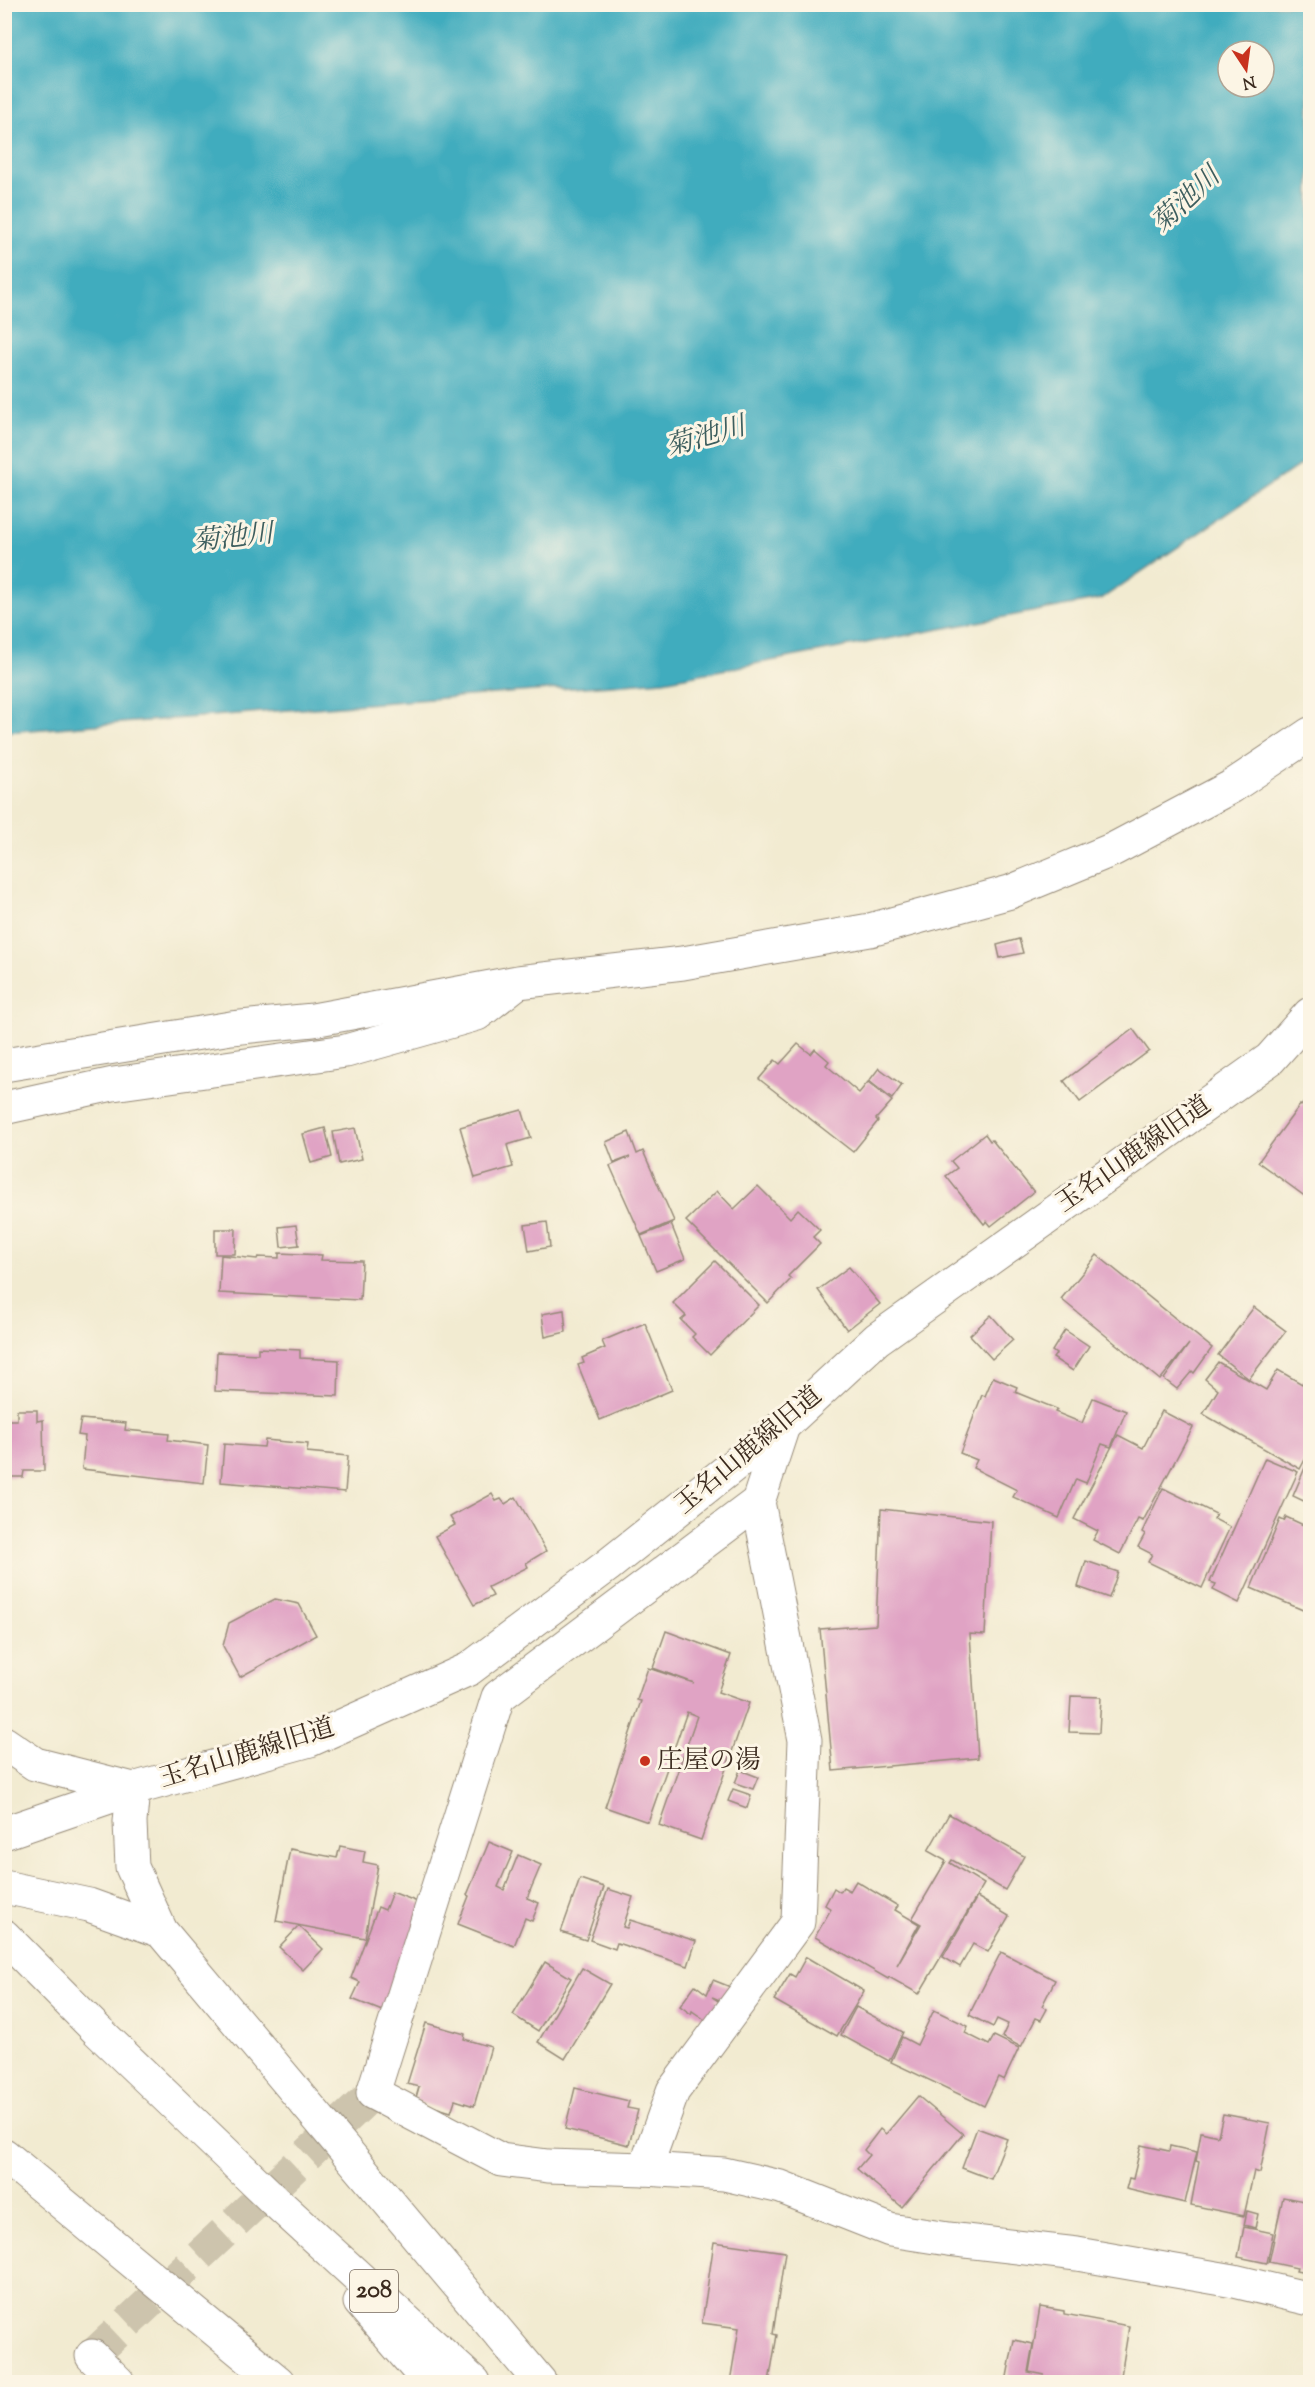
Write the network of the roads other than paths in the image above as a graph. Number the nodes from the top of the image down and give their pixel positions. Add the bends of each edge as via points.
1 (1311, 734) edge
2 (518, 982) junction
3 (1311, 1014) edge
4 (4, 1065) edge
5 (4, 1108) edge
6 (783, 1426) junction
7 (758, 1502) junction
8 (4, 1743) edge
9 (133, 1789) junction
10 (4, 1833) edge
11 (4, 1887) edge
12 (161, 1931) junction
13 (4, 1936) edge
14 (4, 2155) edge
15 (645, 2169) junction
16 (274, 2200) junction
17 (1311, 2299) edge
18 (92, 2356) dead end
19 (118, 2382) edge
20 (278, 2382) edge
21 (429, 2382) edge
22 (473, 2382) edge
23 (540, 2382) edge

1 - 2 main road via 1232,787 1114,849 1010,892 870,930 683,963
2 - 4 main road via 313,1020 231,1028
2 - 5 main road via 477,1014 346,1051 113,1084
3 - 6 main road, 玉名山鹿線旧道 via 1270,1059 877,1339
6 - 7 main road
6 - 9 main road, 玉名山鹿線旧道 via 608,1566 470,1669 310,1740
7 - 15 main road via 805,1740 798,1922 673,2091
7 - 15 main road via 498,1697 373,2093 501,2160 548,2166
8 - 9 main road via 35,1764
9 - 10 main road, 玉名山鹿線旧道
9 - 12 main road via 132,1867
11 - 12 main road via 89,1905
12 - 23 main road
13 - 16 main road, 208
14 - 20 main road
15 - 17 main road via 724,2174 781,2187 890,2230 1077,2254
16 - 21 main road, 208
16 - 22 main road, 208
18 - 19 main road

